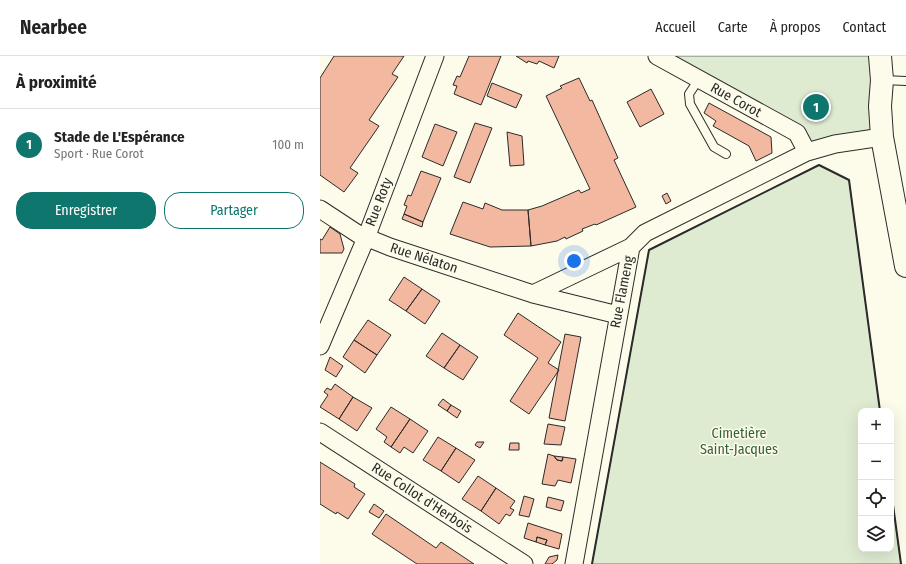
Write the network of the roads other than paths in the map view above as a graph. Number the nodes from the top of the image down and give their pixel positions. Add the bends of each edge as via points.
1 (435, 56) edge
2 (657, 56) edge
3 (880, 56) edge
4 (893, 56) edge
5 (699, 79) junction
6 (882, 80) junction
7 (906, 81) edge
8 (882, 137) junction
9 (807, 152) junction
10 (726, 154) dead end
11 (320, 209) edge
12 (366, 238) junction
13 (631, 247) junction
14 (906, 266) edge
15 (533, 294) junction
16 (618, 315) junction
17 (320, 346) edge
18 (320, 432) edge
19 (524, 564) edge
20 (574, 564) edge

1 - 12 street, Rue Roty
2 - 5 street, Rue Corot
3 - 6 main road
4 - 6 main road
5 - 9 street, Rue Corot via 797,133
5 - 10 lane via 689,94 690,104 714,147
6 - 7 lane
6 - 8 main road
8 - 9 street, Rue Flameng via 834,144
8 - 14 main road
9 - 13 street, Rue Flameng via 645,233
11 - 12 street, Rue Nélaton
12 - 15 street, Rue Nélaton
12 - 17 street, Rue Roty
13 - 15 street
13 - 16 street, Rue Flameng
15 - 16 street, Rue Nélaton
16 - 20 street, Rue Flameng
18 - 19 street, Rue Collot d'Herbois

